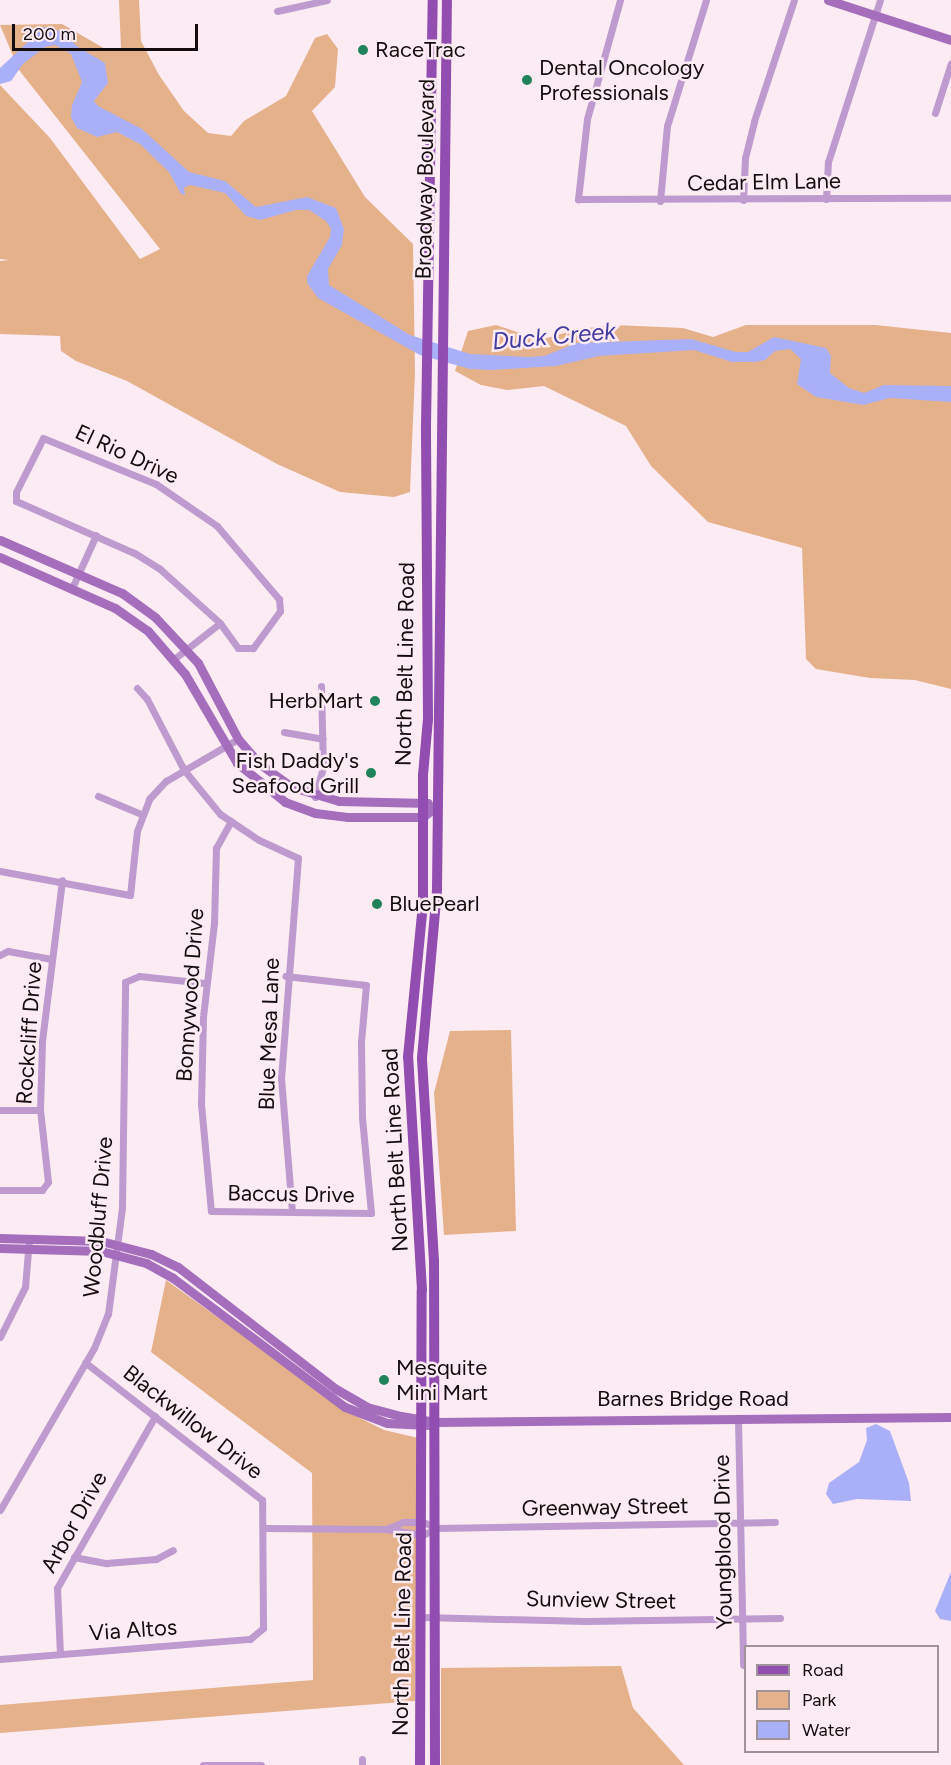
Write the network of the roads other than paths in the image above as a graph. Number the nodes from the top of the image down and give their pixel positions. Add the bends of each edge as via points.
1 (327, 0) edge
2 (433, 0) edge
3 (447, 0) edge
4 (620, 0) edge
5 (706, 0) edge
6 (794, 0) edge
7 (828, 0) edge
8 (880, 0) edge
9 (277, 11) dead end
10 (876, 16) junction
11 (951, 40) edge
12 (951, 63) edge
13 (431, 81) junction
14 (445, 82) junction
15 (935, 113) dead end
16 (951, 198) edge
17 (743, 200) junction
18 (826, 200) junction
19 (660, 201) junction
20 (427, 354) joint
21 (441, 357) joint
22 (96, 535) junction
23 (0, 540) edge
24 (426, 546) junction
25 (440, 546) junction
26 (0, 557) edge
27 (79, 574) junction
28 (72, 588) junction
29 (220, 623) junction
30 (187, 647) junction
31 (174, 659) junction
32 (321, 686) dead end
33 (137, 688) dead end
34 (427, 730) junction
35 (440, 731) junction
36 (284, 732) dead end
37 (238, 739) junction
38 (322, 739) junction
39 (224, 746) junction
40 (184, 770) junction
41 (98, 796) dead end
42 (315, 796) junction
43 (423, 802) junction
44 (436, 806) junction
45 (141, 814) junction
46 (423, 817) junction
47 (231, 821) junction
48 (0, 871) edge
49 (62, 880) junction
50 (0, 955) edge
51 (51, 959) junction
52 (286, 976) junction
53 (205, 983) junction
54 (408, 1058) junction
55 (422, 1058) junction
56 (0, 1110) edge
57 (40, 1110) junction
58 (0, 1190) edge
59 (211, 1211) joint
60 (292, 1211) junction
61 (0, 1238) edge
62 (29, 1244) junction
63 (116, 1244) junction
64 (0, 1248) edge
65 (116, 1254) junction
66 (434, 1269) junction
67 (421, 1270) junction
68 (193, 1279) junction
69 (186, 1287) junction
70 (248, 1320) junction
71 (241, 1329) junction
72 (0, 1337) edge
73 (85, 1362) junction
74 (155, 1416) junction
75 (951, 1417) edge
76 (738, 1419) junction
77 (436, 1422) junction
78 (423, 1423) junction
79 (0, 1510) edge
80 (423, 1522) junction
81 (741, 1522) junction
82 (775, 1522) dead end
83 (264, 1528) junction
84 (436, 1528) junction
85 (386, 1529) junction
86 (423, 1535) junction
87 (172, 1550) dead end
88 (74, 1557) junction
89 (422, 1617) junction
90 (434, 1618) junction
91 (742, 1618) junction
92 (780, 1618) dead end
93 (263, 1628) joint
94 (60, 1654) junction
95 (0, 1659) edge
96 (743, 1665) dead end
97 (203, 1765) edge
98 (261, 1765) edge
99 (420, 1765) edge
100 (435, 1765) edge

1 - 9 street
2 - 13 main road, Broadway Boulevard
3 - 14 main road, Broadway Boulevard
4 - 19 street, Cedar Elm Lane via 587,120 578,199
5 - 19 street via 668,126
6 - 17 street via 752,130 745,158
7 - 10 main road
8 - 10 street
10 - 11 main road
10 - 18 street via 828,162
12 - 15 street
13 - 14 main road
13 - 20 main road, Broadway Boulevard
14 - 21 main road, Broadway Boulevard
16 - 18 street, Cedar Elm Lane
17 - 18 street, Cedar Elm Lane
17 - 19 street, Cedar Elm Lane
20 - 24 main road, North Belt Line Road
21 - 25 main road, North Belt Line Road
22 - 27 street
22 - 29 street via 160,569
22 - 29 street, El Rio Drive via 16,501 16,492 39,440 50,438 156,484 217,526 277,595 281,607 253,648 238,648
23 - 27 main road
24 - 25 main road
24 - 34 main road, North Belt Line Road
25 - 35 main road, North Belt Line Road
26 - 28 main road
27 - 28 street
27 - 30 main road via 122,593
28 - 31 main road via 130,618
29 - 30 street
30 - 31 street
30 - 37 main road
31 - 39 main road
32 - 38 street
33 - 40 street via 147,699
34 - 35 main road
34 - 43 main road, North Belt Line Road
35 - 44 main road, North Belt Line Road
36 - 38 street
37 - 39 street
37 - 42 main road via 270,773
38 - 42 street via 322,768
39 - 40 street
39 - 46 main road via 258,785 300,808 338,817
40 - 45 street via 156,789
40 - 47 street via 220,814
41 - 45 street
42 - 43 main road via 339,801
43 - 44 main road
43 - 46 main road, North Belt Line Road
44 - 46 main road
44 - 55 main road, North Belt Line Road via 436,933
45 - 49 street via 130,895
46 - 54 main road, North Belt Line Road via 423,903
47 - 52 street, Blue Mesa Lane via 259,840 298,858
47 - 53 street, Bonnywood Drive via 216,848 214,923
48 - 49 street
49 - 51 street, Rockcliff Drive
50 - 51 street via 8,951
51 - 57 street, Rockcliff Drive via 43,1022
52 - 60 street, Blue Mesa Lane via 281,1078
52 - 60 street, Baccus Drive via 366,984 361,1042 362,1117 371,1213
53 - 59 street, Bonnywood Drive via 201,1104
53 - 63 street, Woodbluff Drive via 139,976 125,982 122,1207
54 - 55 main road
54 - 67 main road, North Belt Line Road
55 - 66 main road, North Belt Line Road
56 - 57 street
57 - 58 street, Rockcliff Drive via 46,1188
59 - 60 street, Baccus Drive
61 - 62 main road, Barnes Bridge Road
62 - 63 main road, Barnes Bridge Road
62 - 64 main road, Barnes Bridge Road
62 - 65 main road, Barnes Bridge Road
62 - 72 street via 25,1287
63 - 65 street, Woodbluff Drive
63 - 68 main road, Barnes Bridge Road via 172,1263
65 - 69 main road, Barnes Bridge Road via 146,1263
65 - 73 street, Woodbluff Drive via 108,1314
66 - 67 main road
66 - 77 main road, North Belt Line Road
67 - 78 main road, North Belt Line Road
68 - 69 main road
68 - 70 main road, Barnes Bridge Road
69 - 71 main road, Barnes Bridge Road
70 - 71 main road
70 - 78 main road, Barnes Bridge Road via 358,1402
71 - 78 main road, Barnes Bridge Road via 345,1407 387,1423
73 - 74 street, Blackwillow Drive
73 - 79 street, Woodbluff Drive
74 - 83 street, Blackwillow Drive via 257,1493 262,1500
74 - 88 street, Arbor Drive
75 - 76 main road, Barnes Bridge Road
76 - 77 main road, Barnes Bridge Road
76 - 81 street, Youngblood Drive
77 - 78 main road, Barnes Bridge Road
77 - 84 main road, North Belt Line Road
78 - 80 main road, North Belt Line Road
80 - 84 street
80 - 85 street via 403,1522
80 - 86 main road, North Belt Line Road
81 - 82 street, Greenway Street
81 - 84 street, Greenway Street
81 - 91 street, Youngblood Drive
83 - 85 street
83 - 93 street, Blackwillow Drive
84 - 86 street
84 - 90 main road, North Belt Line Road
85 - 86 street
86 - 89 main road, North Belt Line Road
87 - 88 street via 146,1560 90,1562
88 - 94 street, Arbor Drive via 57,1588
89 - 90 street, Sunview Street
89 - 99 main road, North Belt Line Road
90 - 91 street, Sunview Street
90 - 100 main road, North Belt Line Road
91 - 92 street, Sunview Street
91 - 96 street, Youngblood Drive
93 - 94 street, Via Altos via 250,1639
94 - 95 street, Via Altos
97 - 98 street

